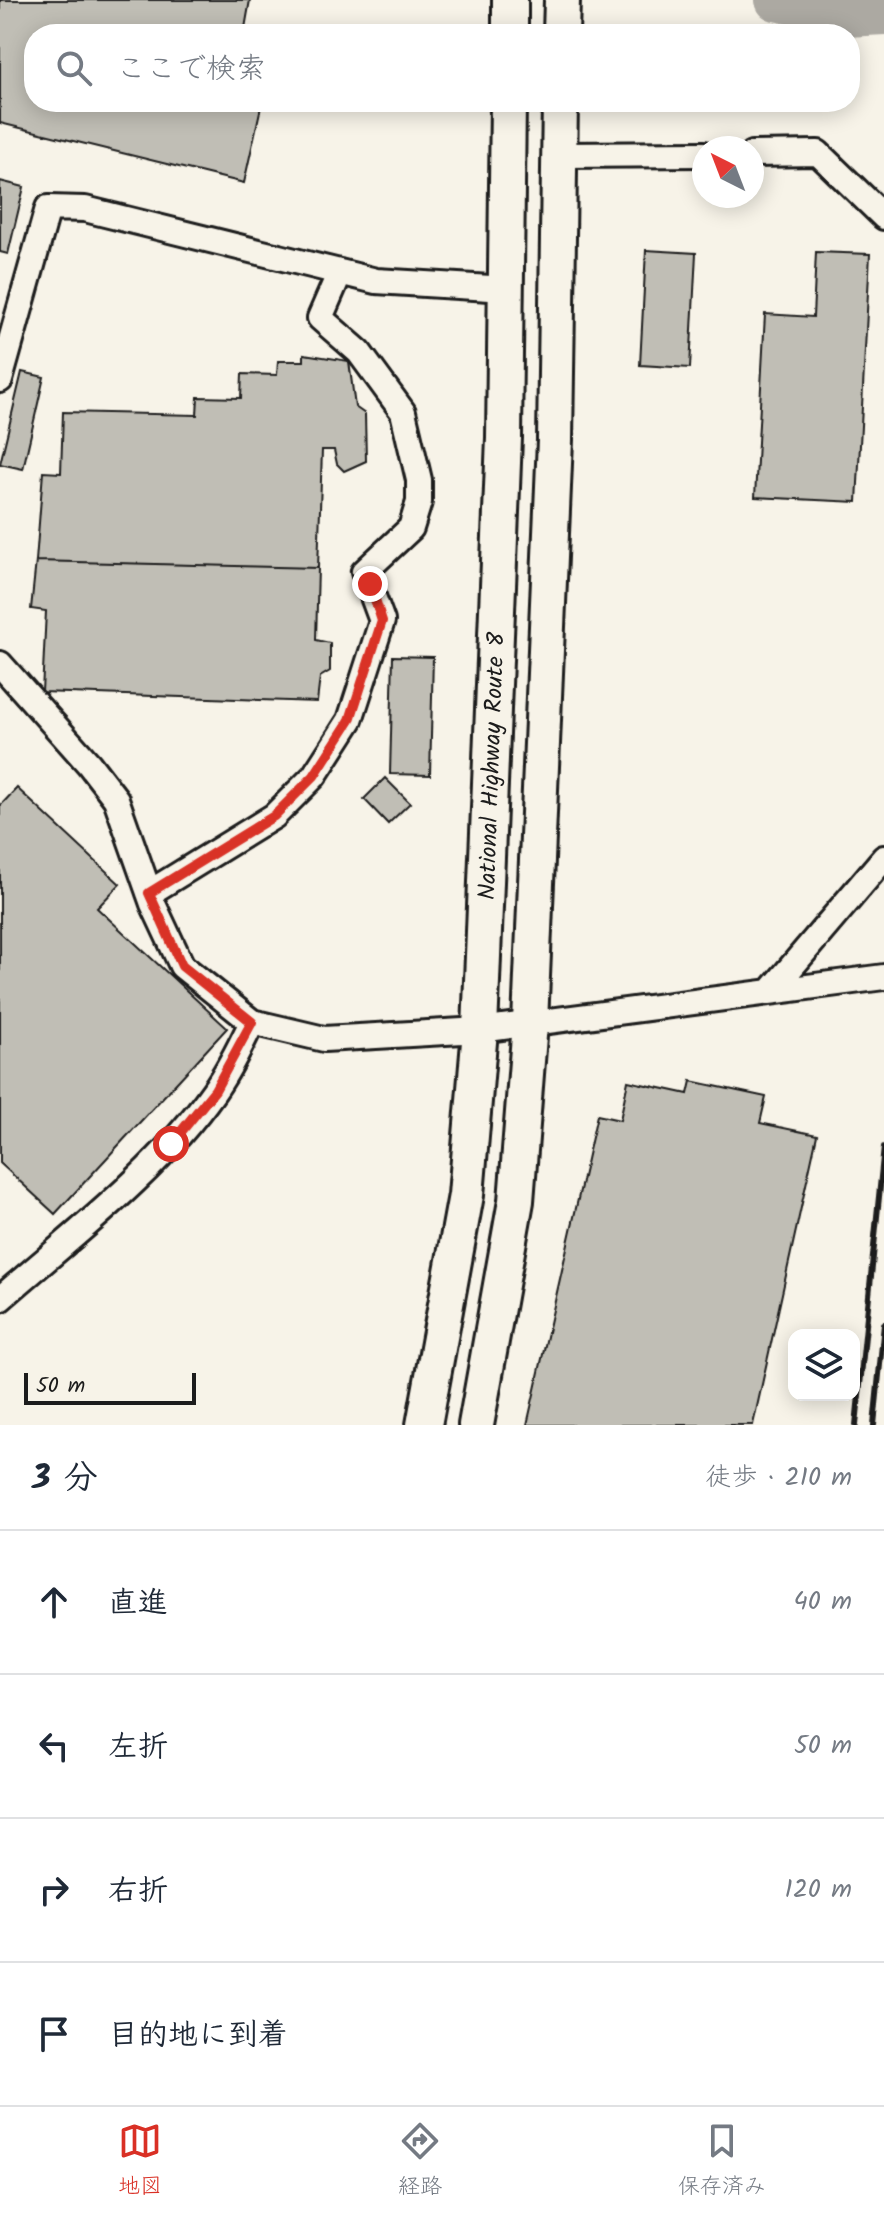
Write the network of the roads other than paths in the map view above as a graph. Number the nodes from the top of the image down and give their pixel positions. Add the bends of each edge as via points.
1 (510, 0) edge
2 (562, 0) edge
3 (510, 24) edge
4 (561, 24) edge
5 (508, 112) edge
6 (560, 112) edge
7 (692, 154) edge
8 (764, 154) edge
9 (559, 155) junction
10 (884, 217) edge
11 (340, 272) junction
12 (507, 289) junction
13 (0, 380) edge
14 (0, 664) edge
15 (884, 858) edge
16 (149, 893) junction
17 (884, 977) edge
18 (771, 991) junction
19 (252, 1022) junction
20 (530, 1023) junction
21 (480, 1030) junction
22 (0, 1299) edge
23 (424, 1425) edge
24 (476, 1425) edge

1 - 3 highway
2 - 4 highway
5 - 12 highway, National Highway Route 8
6 - 9 highway, National Highway Route 8
7 - 9 street
8 - 10 street via 818,153
9 - 20 highway, National Highway Route 8 via 555,440
11 - 12 street via 376,281
11 - 13 street via 85,209 48,208
11 - 16 street via 320,318 359,352 403,412 419,502 411,528 364,572 382,621 350,720 314,776 274,816
12 - 21 highway, National Highway Route 8
14 - 16 street via 116,799
15 - 18 street
16 - 19 street via 182,966
17 - 18 street
18 - 20 street
19 - 21 street via 324,1039
19 - 22 street via 215,1090 171,1144
20 - 21 street
20 - 24 highway, National Highway Route 8 via 516,1201
21 - 23 highway, National Highway Route 8 via 466,1195

